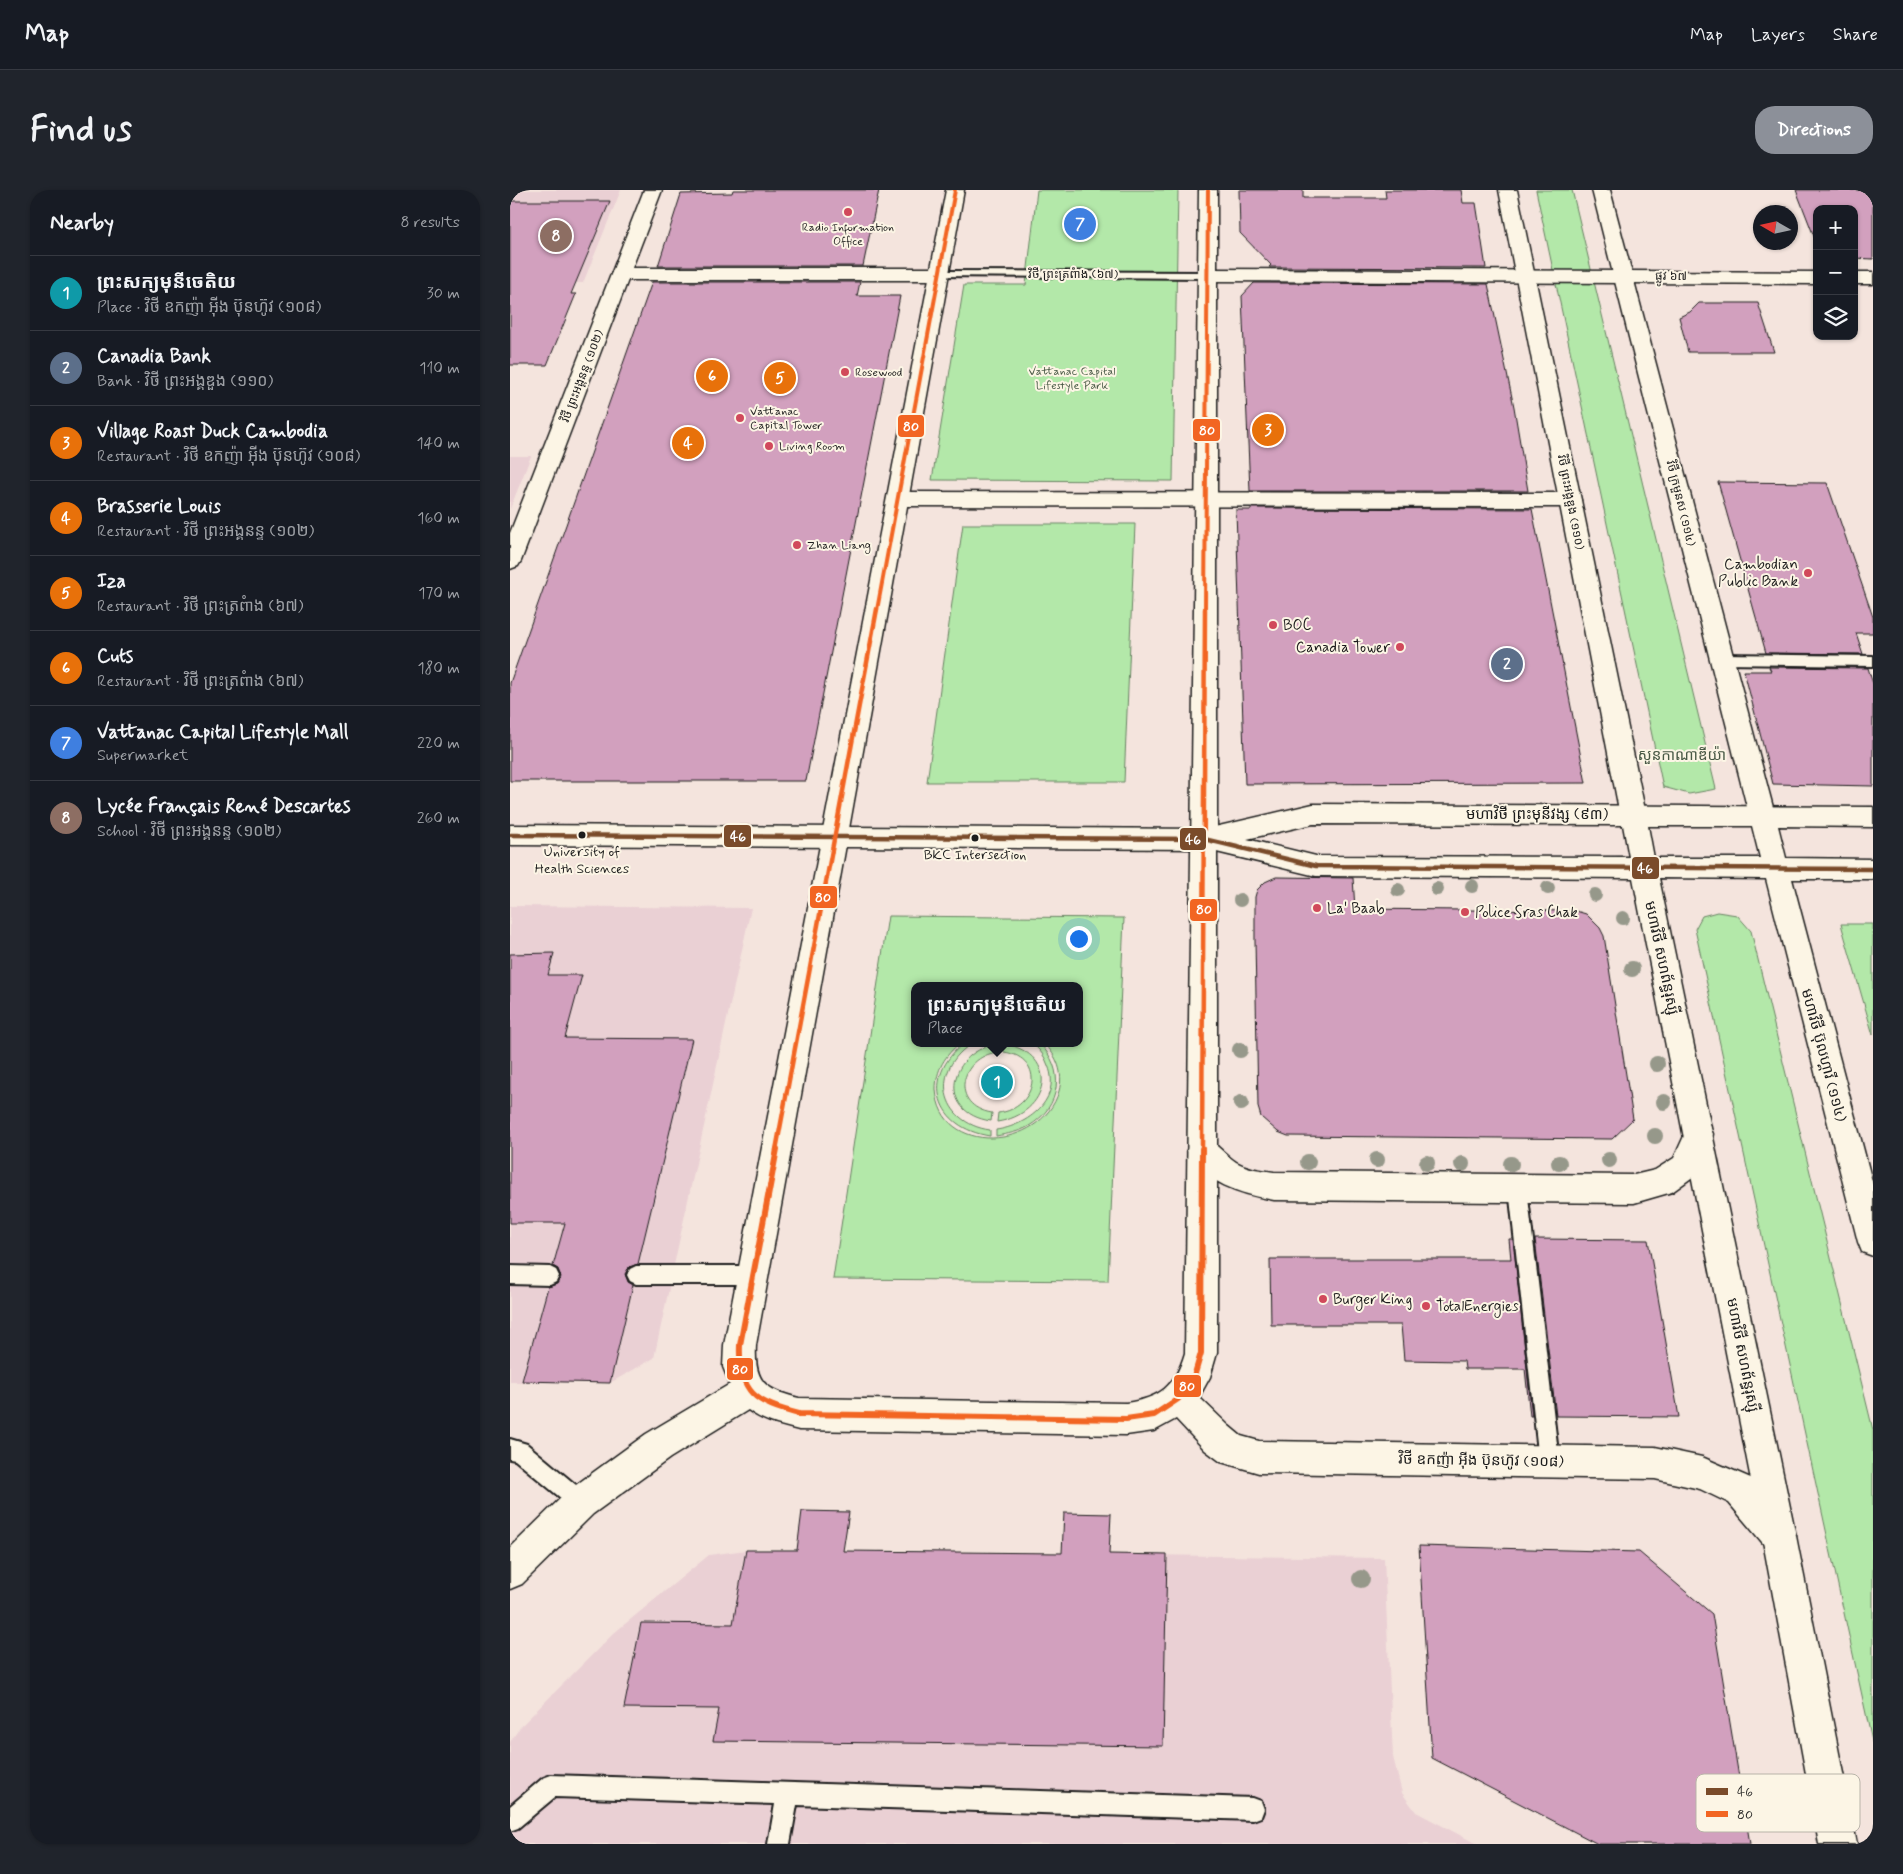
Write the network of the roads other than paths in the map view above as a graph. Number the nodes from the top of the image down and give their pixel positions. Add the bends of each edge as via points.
1 (653, 190) edge
2 (955, 190) edge
3 (1208, 190) edge
4 (1508, 190) edge
5 (1601, 190) edge
6 (622, 274) junction
7 (939, 274) junction
8 (1208, 275) junction
9 (1525, 275) junction
10 (1623, 276) junction
11 (1813, 278) edge
12 (1858, 278) edge
13 (1873, 278) edge
14 (898, 499) junction
15 (1206, 499) junction
16 (1570, 500) junction
17 (510, 561) edge
18 (1721, 659) junction
19 (1873, 661) edge
20 (1633, 815) junction
21 (1762, 816) junction
22 (1873, 816) edge
23 (510, 835) edge
24 (833, 837) junction
25 (1204, 839) junction
26 (1643, 868) junction
27 (1775, 868) junction
28 (1873, 869) edge
29 (1699, 1134) junction
30 (1202, 1150) junction
31 (1518, 1189) junction
32 (1873, 1242) edge
33 (510, 1275) edge
34 (636, 1275) dead end
35 (753, 1275) junction
36 (550, 1276) dead end
37 (749, 1391) junction
38 (1178, 1399) junction
39 (510, 1449) edge
40 (1549, 1461) junction
41 (581, 1502) junction
42 (1779, 1536) junction
43 (513, 1563) edge
44 (1825, 1774) edge
45 (788, 1794) junction
46 (1253, 1810) dead end
47 (510, 1820) edge
48 (780, 1844) edge

1 - 6 main road, វិថី ព្រះអង្គនន្ទ (១០២)
2 - 7 main road
3 - 8 main road
4 - 9 main road, វិថី ព្រះអង្គឌួង (១១០)
5 - 10 main road, វិថី ក្រមួនស (១១៤)
6 - 7 main road, វិថី ព្រះត្រពំាង (៦៧)
6 - 17 main road, វិថី ព្រះអង្គនន្ទ (១០២)
7 - 8 lane, វិថី ព្រះត្រពំាង (៦៧)
7 - 14 main road
8 - 9 main road, វិថី ព្រះត្រពំាង (៦៧)
8 - 15 main road
9 - 10 main road, ផ្លូវ ៦៧
9 - 16 main road, វិថី ព្រះអង្គឌួង (១១០)
10 - 11 main road, ផ្លូវ ៦៧
10 - 18 main road, វិថី ក្រមួនស (១១៤)
12 - 13 main road
14 - 15 main road
14 - 24 main road
15 - 16 main road
15 - 25 main road
16 - 20 main road, វិថី ព្រះអង្គឌួង (១១០)
18 - 19 lane
18 - 21 main road, វិថី ក្រមួនស (១១៤)
20 - 21 main road, មហាវិថី ព្រះមុនីវង្ស (៩៣)
20 - 25 main road, មហាវិថី ព្រះមុនីវង្ស (៩៣) via 1312,814
20 - 26 main road, វិថី ព្រះអង្គឌួង (១១០)
21 - 22 main road, មហាវិថី ព្រះមុនីវង្ស (៩៣)
21 - 27 main road, មហាវិថី ប៊ុលហ្គារី (១១៤)
23 - 24 main road, មហាវិថី ព្រះមុនីវង្ស (៩៣)
24 - 25 main road, មហាវិថី ព្រះមុនីវង្ស (៩៣)
24 - 35 main road
25 - 26 main road, មហាវិថី ព្រះមុនីវង្ស (៩៣) via 1316,866
25 - 30 main road
26 - 27 main road, មហាវិថី ព្រះមុនីវង្ស (៩៣)
26 - 29 main road, មហាវិថី សហព័ន្ធរុស្ស៊ី
27 - 28 main road, មហាវិថី ព្រះមុនីវង្ស (៩៣)
27 - 32 main road, មហាវិថី ប៊ុលហ្គារី (១១៤)
29 - 31 main road via 1684,1167 1662,1182 1634,1189
29 - 42 main road, មហាវិថី សហព័ន្ធរុស្ស៊ី
30 - 31 main road via 1221,1170 1246,1182 1274,1186
30 - 38 main road via 1201,1353 1194,1377
31 - 40 lane
33 - 36 lane
34 - 35 lane
35 - 37 main road via 739,1360
37 - 38 main road via 771,1407 799,1414 1126,1419 1154,1415
37 - 41 main road via 658,1446
38 - 40 main road, វិថី ឧកញ៉ា អ៊ីង ប៊ុនហ៊ូវ (១០៨) via 1233,1450 1260,1457
39 - 41 lane via 520,1451
40 - 42 main road, វិថី ឧកញ៉ា អ៊ីង ប៊ុនហ៊ូវ (១០៨) via 1655,1463 1702,1472 1741,1491
41 - 43 main road
42 - 44 main road, មហាវិថី សហព័ន្ធរុស្ស៊ី
45 - 46 lane
45 - 47 lane via 551,1786
45 - 48 lane

